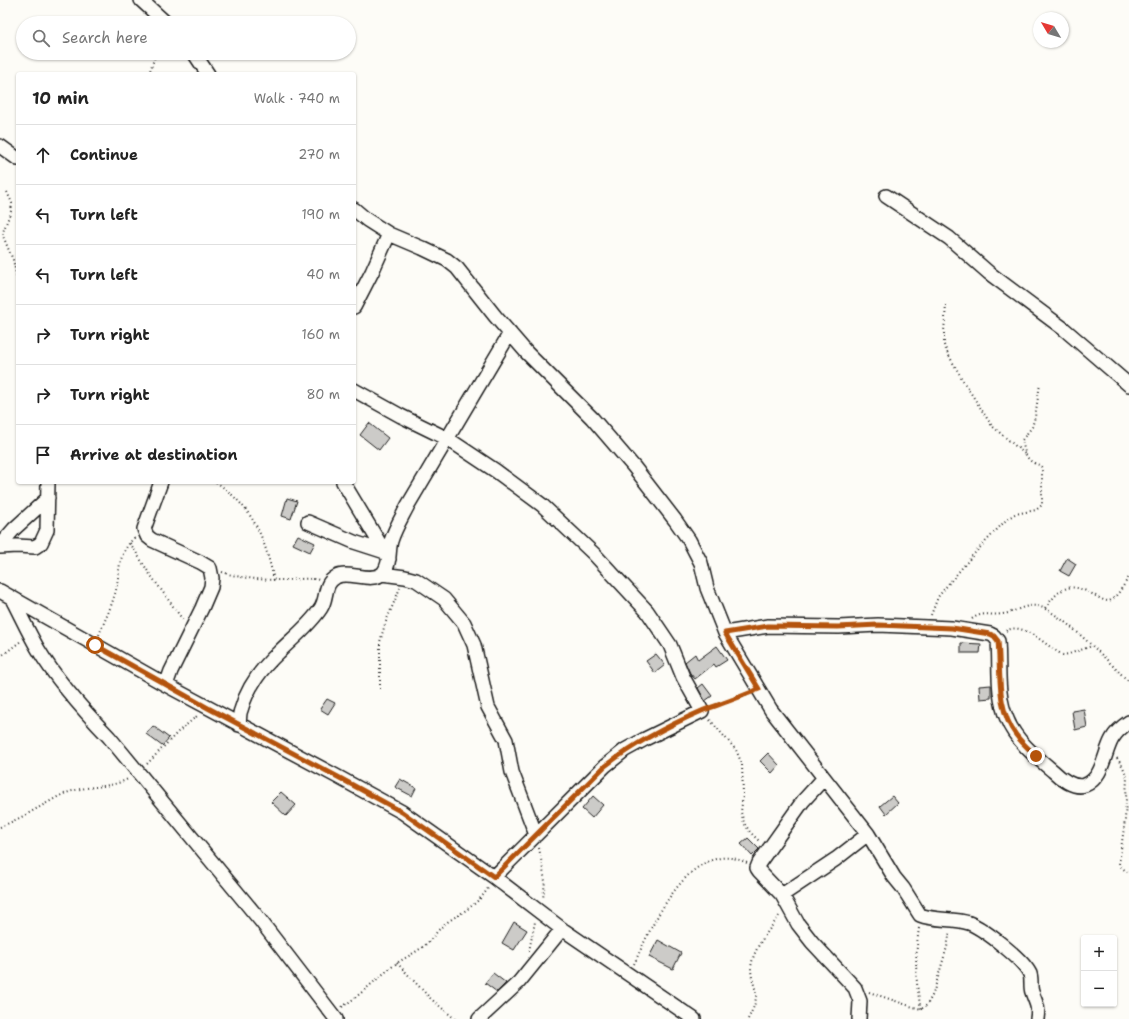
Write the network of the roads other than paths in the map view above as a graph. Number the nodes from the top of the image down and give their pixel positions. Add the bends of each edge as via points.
1 (141, 0) edge
2 (158, 16) edge
3 (199, 60) edge
4 (207, 72) edge
5 (0, 146) edge
6 (16, 158) edge
7 (886, 196) dead end
8 (356, 211) edge
9 (389, 234) junction
10 (356, 303) edge
11 (510, 333) junction
12 (1129, 386) edge
13 (356, 391) edge
14 (448, 438) junction
15 (48, 484) edge
16 (160, 484) edge
17 (344, 484) edge
18 (48, 498) junction
19 (308, 522) dead end
20 (0, 546) edge
21 (387, 555) junction
22 (382, 574) junction
23 (6, 594) edge
24 (725, 633) junction
25 (166, 685) junction
26 (1129, 722) edge
27 (239, 725) junction
28 (824, 778) junction
29 (868, 834) junction
30 (536, 835) junction
31 (494, 877) junction
32 (782, 895) junction
33 (562, 929) junction
34 (334, 1016) edge
35 (685, 1017) edge
36 (479, 1019) edge
37 (859, 1019) edge
38 (1037, 1019) edge

1 - 2 street
3 - 4 street
5 - 6 street
7 - 12 street via 949,238 989,273 1064,329
8 - 9 street
9 - 10 street
9 - 11 street via 447,260 457,268
11 - 14 street
11 - 24 street via 592,418 675,520 701,562 707,588
13 - 14 street
14 - 21 street via 408,505 395,530
14 - 30 street via 542,505 629,591 647,611 670,645 683,677 702,711 625,750 605,766
15 - 18 street
16 - 25 street via 144,529 147,536 210,568 212,578 202,608
17 - 21 street
18 - 20 street via 14,529
18 - 20 street via 47,530 41,543 35,547
19 - 21 street
21 - 22 street via 388,566
22 - 27 street via 362,577 338,576 330,581 322,608 278,652 252,685 240,711
22 - 30 street via 416,580 444,599 464,623 474,645 488,707 506,740 512,772
23 - 25 street
23 - 34 street via 49,666 64,686 260,920
24 - 26 street via 768,626 878,625 935,627 990,634 998,641 1002,703 1007,720 1016,736 1056,775 1079,786 1092,780 1102,768 1112,738
24 - 28 street via 771,710
25 - 27 street
27 - 31 street via 402,812
28 - 29 street
28 - 32 street via 803,801 757,868
29 - 32 street
29 - 38 street via 920,915 967,923 980,928 1027,969 1037,1002
30 - 31 street
31 - 33 street
32 - 37 street via 798,924 812,942 855,988 860,1000
33 - 35 street
33 - 36 street via 528,972

